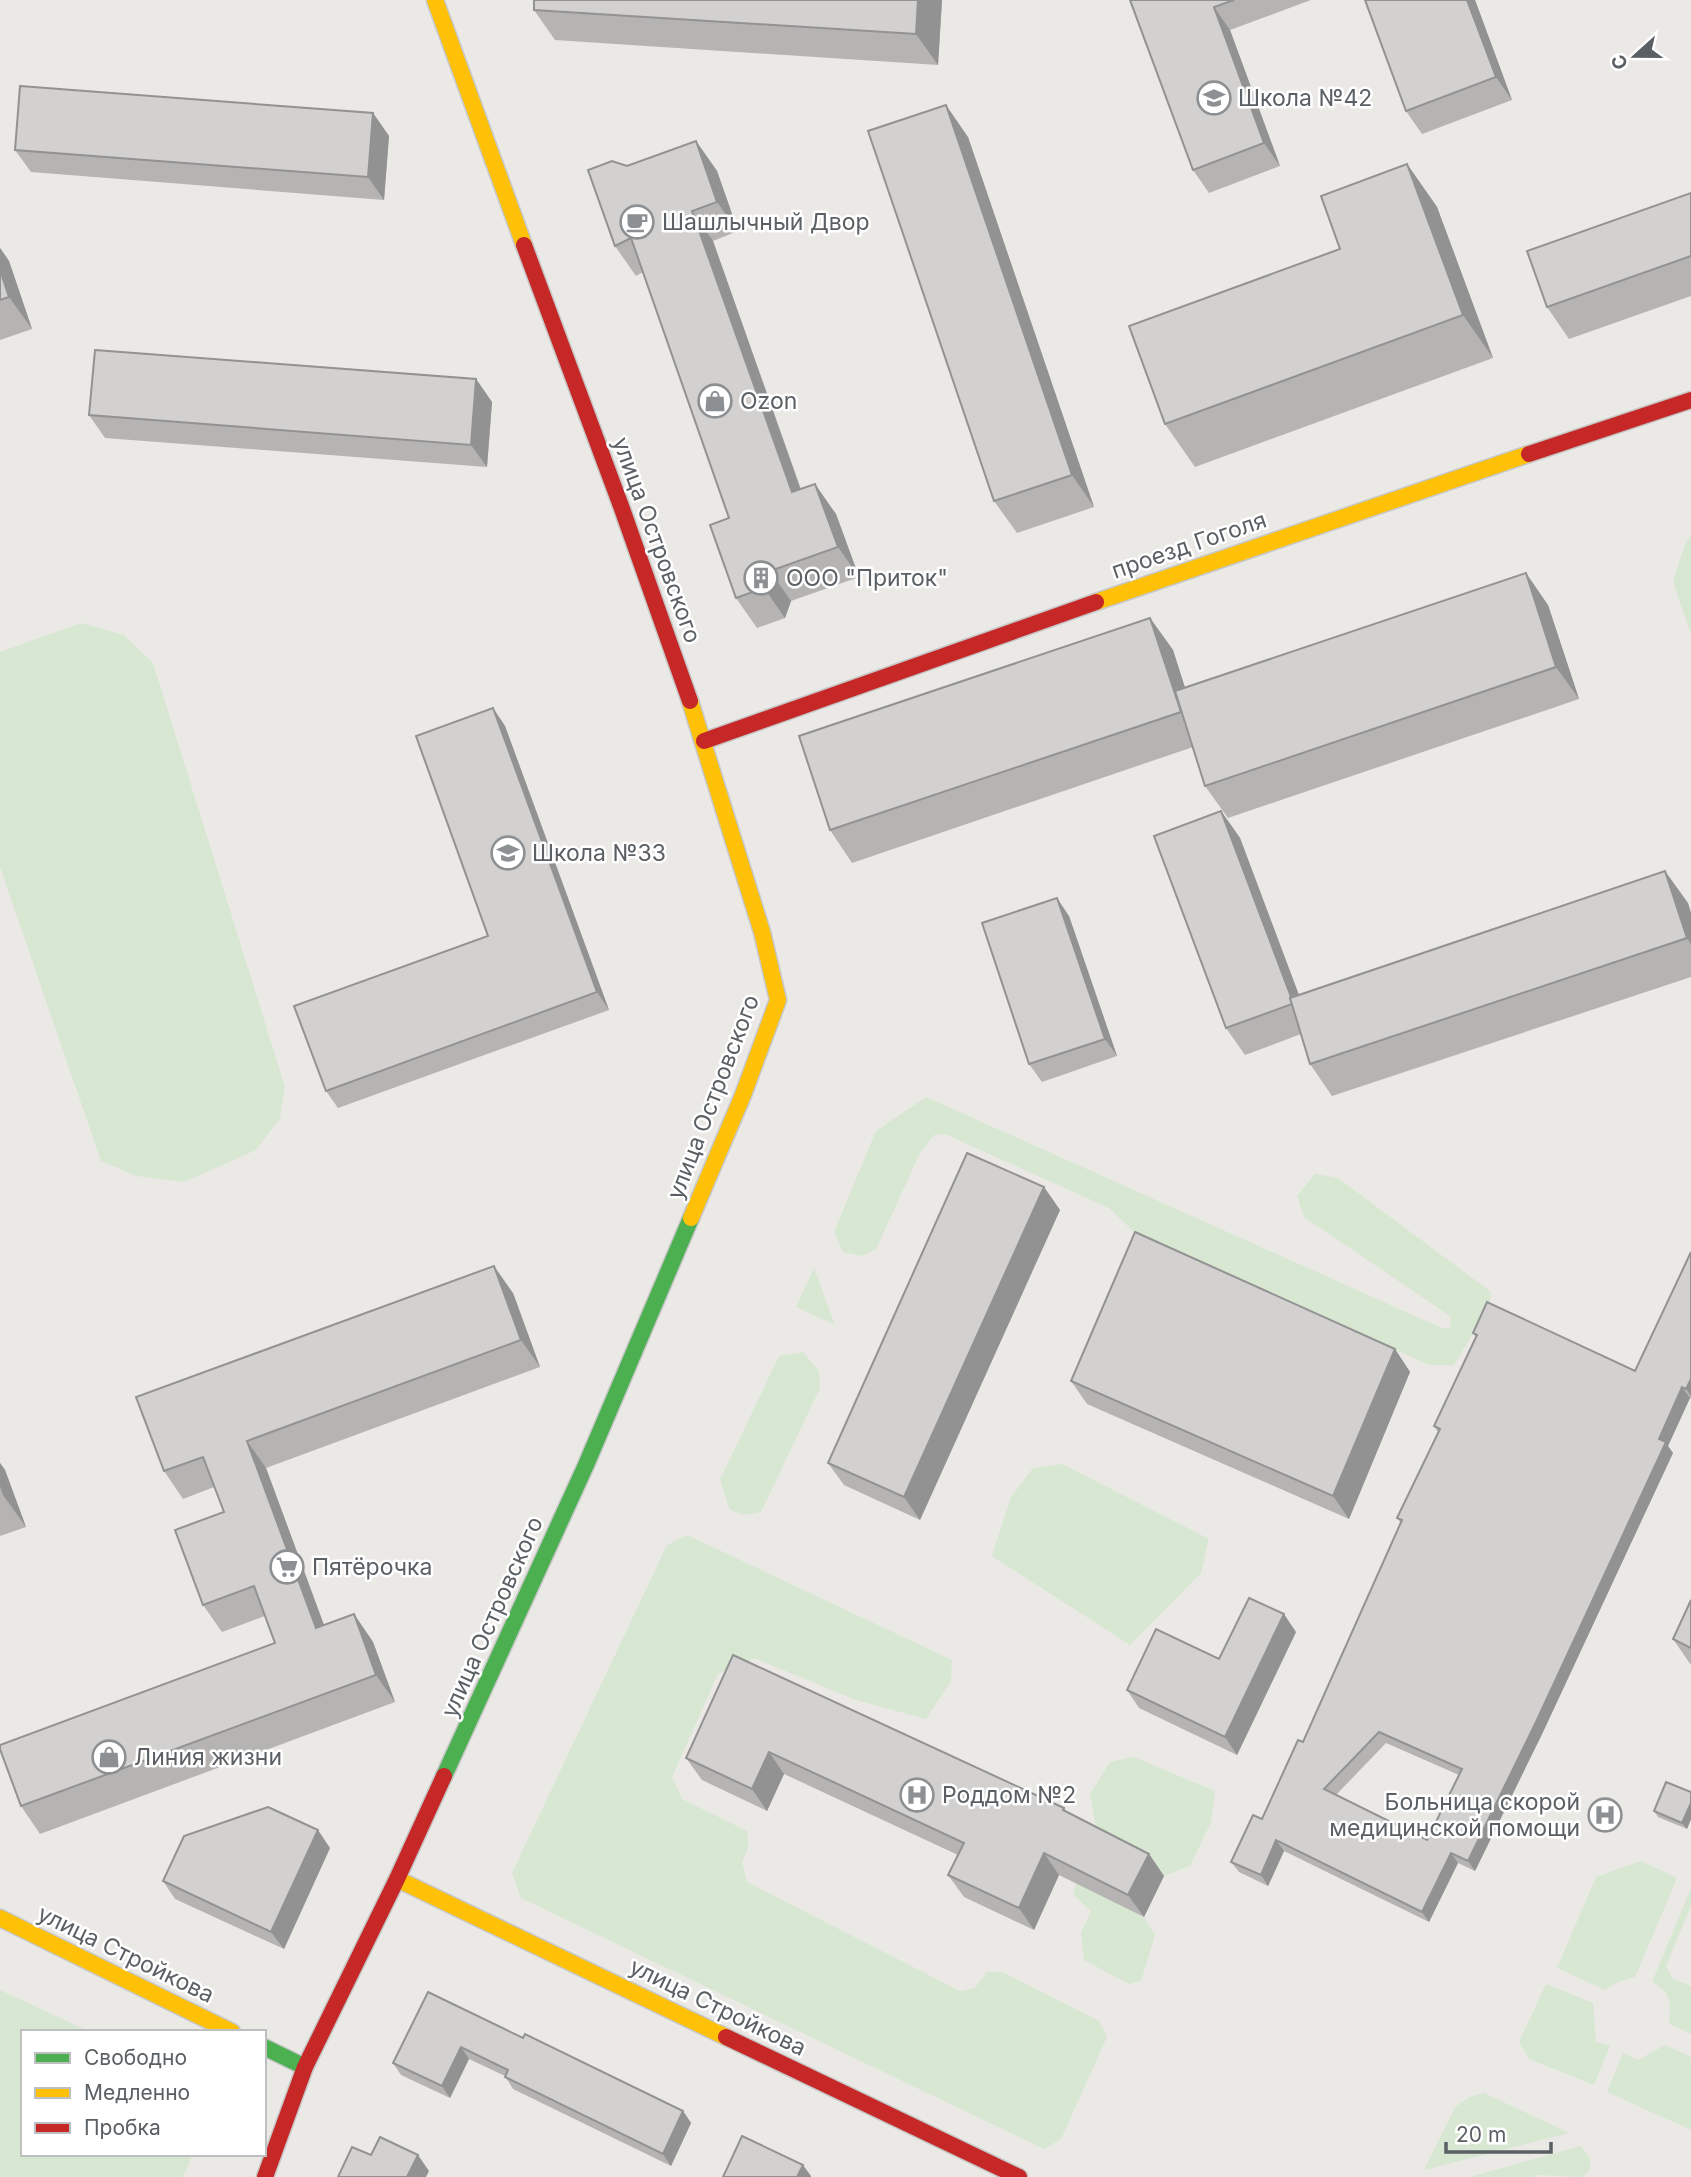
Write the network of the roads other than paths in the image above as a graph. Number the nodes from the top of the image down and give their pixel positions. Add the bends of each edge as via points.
1 (435, 0) edge
2 (1691, 400) edge
3 (704, 741) junction
4 (397, 1879) junction
5 (0, 1918) edge
6 (228, 2030) edge
7 (266, 2049) edge
8 (305, 2067) junction
9 (265, 2177) edge
10 (1020, 2177) edge

1 - 3 street, улица Островского
2 - 3 street, проезд Гоголя via 1042,620
3 - 4 street, улица Островского via 778,1000 743,1095 586,1465
4 - 8 street, улица Островского
4 - 10 street, улица Стройкова
5 - 6 street, улица Стройкова
7 - 8 street
8 - 9 street, улица Островского

